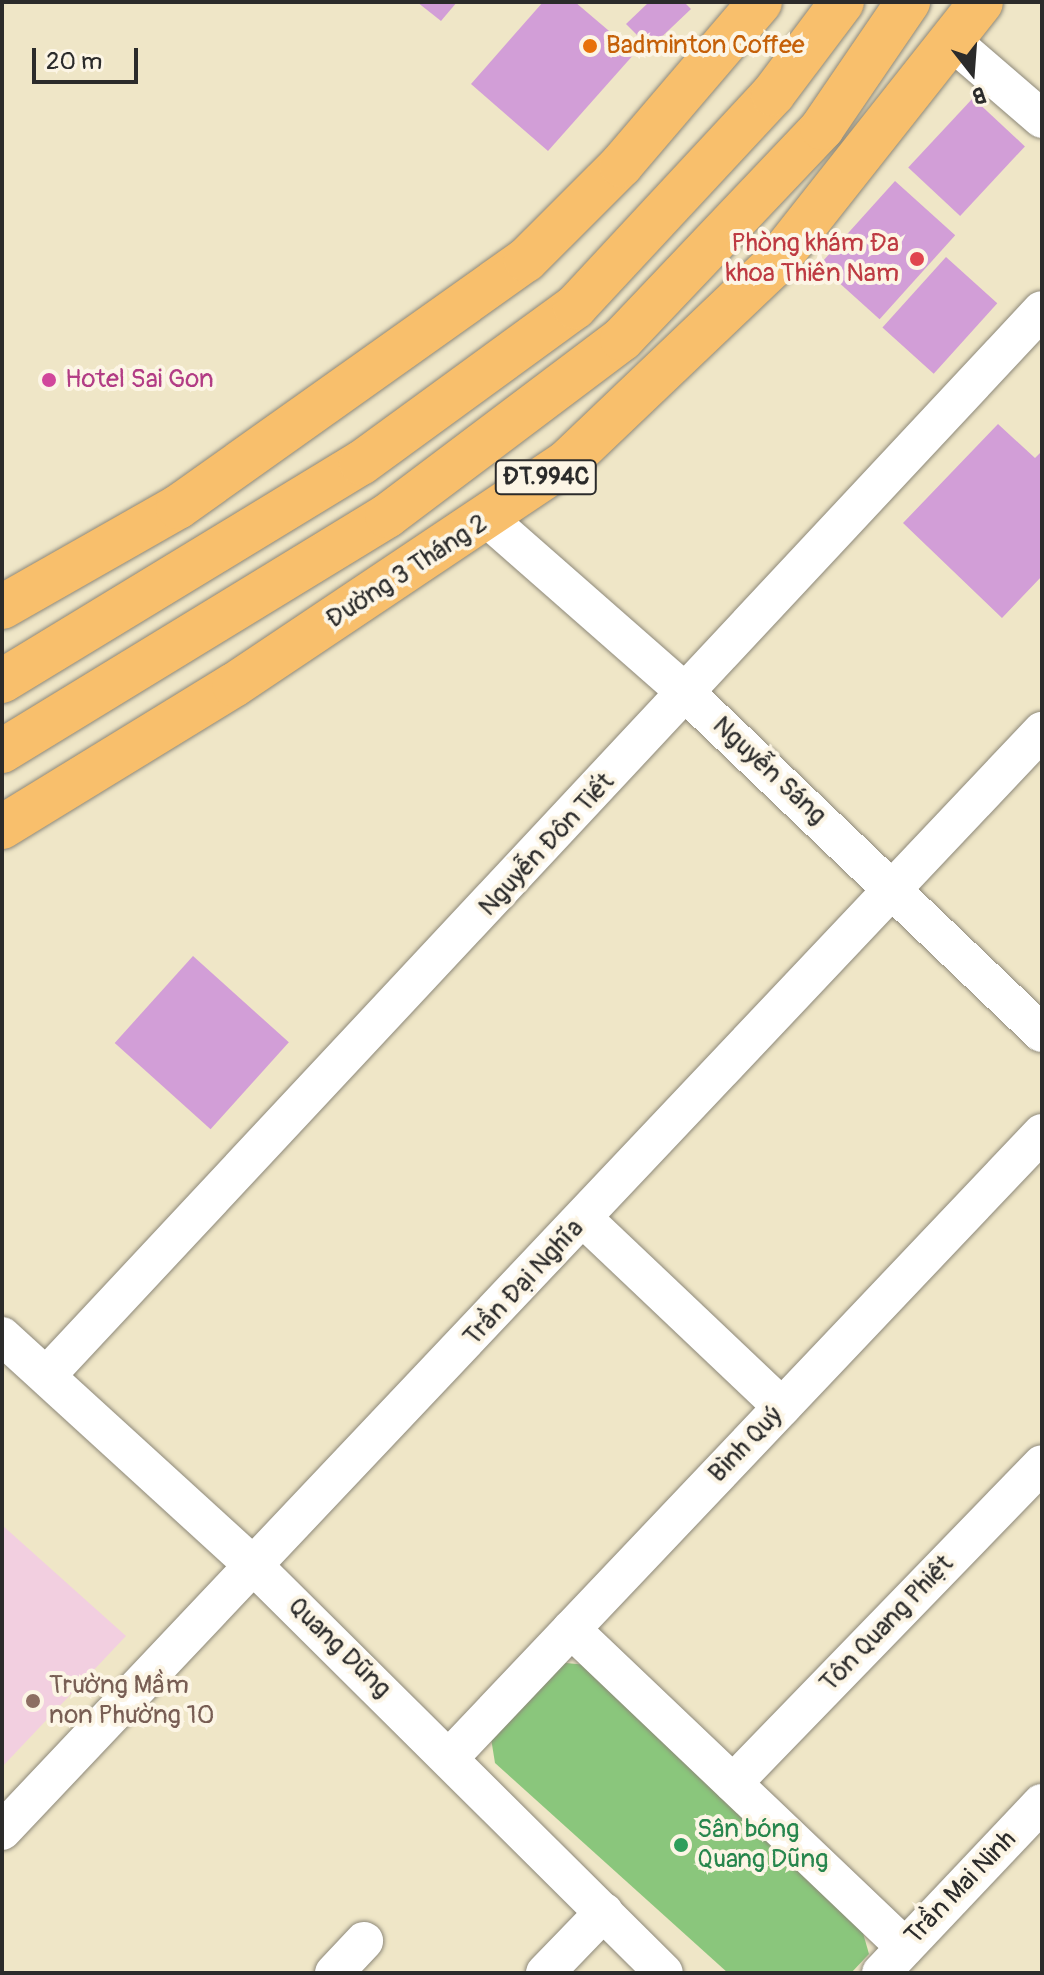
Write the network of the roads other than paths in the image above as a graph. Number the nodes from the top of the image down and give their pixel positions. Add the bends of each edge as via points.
1 (760, 2) edge
2 (842, 2) edge
3 (908, 2) edge
4 (981, 2) edge
5 (954, 43) junction
6 (1042, 119) edge
7 (606, 180) junction
8 (655, 220) junction
9 (1042, 310) edge
10 (488, 519) junction
11 (2, 607) edge
12 (2, 681) edge
13 (688, 695) junction
14 (1042, 731) edge
15 (2, 751) edge
16 (2, 827) edge
17 (895, 890) junction
18 (1042, 1033) edge
19 (1042, 1133) edge
20 (584, 1219) junction
21 (2, 1336) edge
22 (47, 1375) junction
23 (782, 1407) junction
24 (1042, 1464) edge
25 (255, 1567) junction
26 (571, 1629) junction
27 (450, 1757) junction
28 (733, 1783) junction
29 (1042, 1803) edge
30 (2, 1831) edge
31 (604, 1912) junction
32 (364, 1941) dead end
33 (893, 1960) edge
34 (334, 1973) edge
35 (545, 1973) edge
36 (664, 1973) edge

1 - 7 main road
2 - 8 main road via 773,94
3 - 15 main road, ĐT.994C via 822,128 622,339 387,516
4 - 5 main road, Đường 3 Tháng 2 / ĐT.994C
5 - 6 street
5 - 10 main road, Đường 3 Tháng 2 / ĐT.994C via 772,267 568,461
7 - 8 main road
7 - 11 main road via 526,260 428,335 178,507
8 - 12 main road via 575,307 361,463
9 - 13 street, Nguyễn Đôn Tiết
10 - 13 street, Nguyễn Sáng
10 - 16 main road, Đường 3 Tháng 2 / ĐT.994C
13 - 17 street, Nguyễn Sáng
13 - 22 street, Nguyễn Đôn Tiết
14 - 17 street, Trần Đại Nghĩa
17 - 18 street, Nguyễn Sáng
17 - 20 street, Trần Đại Nghĩa
19 - 23 street, Bình Quý
20 - 23 street
20 - 25 street, Trần Đại Nghĩa
21 - 22 street, Quang Dũng
22 - 25 street, Quang Dũng
23 - 26 street, Bình Quý
24 - 28 street, Tôn Quang Phiệt
25 - 27 street, Quang Dũng
25 - 30 street, Trần Đại Nghĩa
26 - 27 street, Bình Quý
26 - 28 street
27 - 31 street, Quang Dũng
28 - 33 street
29 - 33 street, Trần Mai Ninh
31 - 35 street
31 - 36 street, Quang Dũng
32 - 34 street

